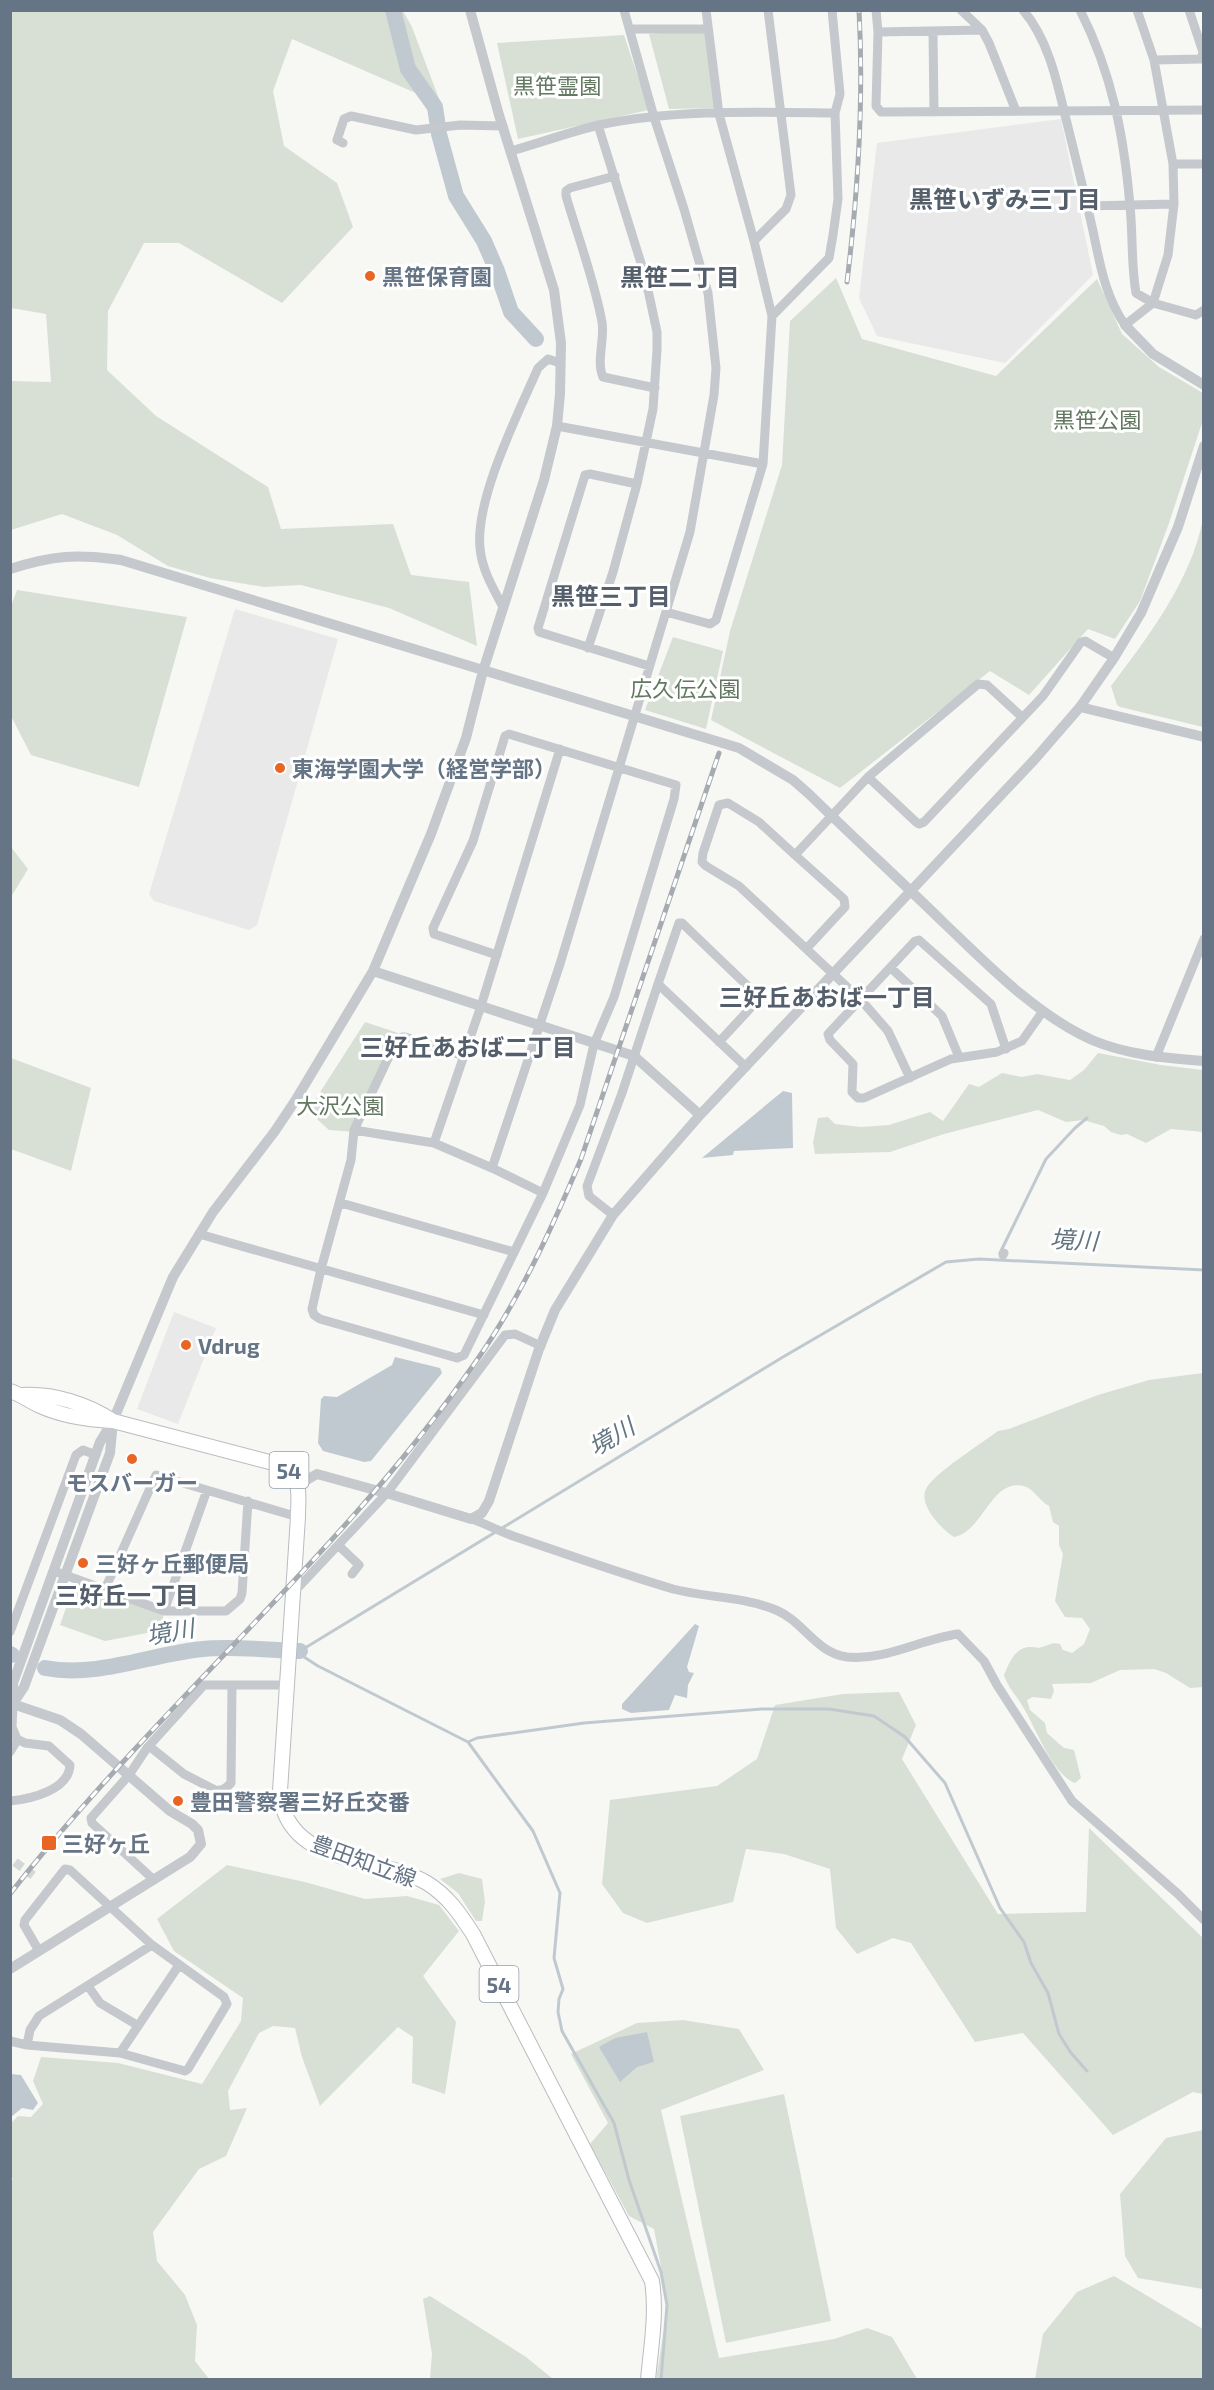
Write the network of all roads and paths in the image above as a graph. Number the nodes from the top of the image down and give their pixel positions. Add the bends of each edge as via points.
1 (470, 10) edge
2 (624, 10) edge
3 (706, 10) edge
4 (768, 10) edge
5 (832, 10) edge
6 (876, 10) edge
7 (961, 10) edge
8 (1023, 10) edge
9 (1080, 10) edge
10 (1137, 10) edge
11 (1190, 10) edge
12 (631, 28) junction
13 (708, 29) junction
14 (981, 30) junction
15 (878, 32) junction
16 (933, 32) junction
17 (1154, 60) junction
18 (1064, 110) junction
19 (1118, 110) junction
20 (1163, 110) junction
21 (1203, 110) edge
22 (1016, 111) junction
23 (781, 112) junction
24 (934, 112) junction
25 (835, 113) junction
26 (719, 114) junction
27 (654, 117) junction
28 (598, 125) junction
29 (503, 126) junction
30 (343, 143) dead end
31 (511, 152) junction
32 (1173, 164) junction
33 (1203, 164) edge
34 (615, 176) junction
35 (1174, 204) junction
36 (1130, 205) junction
37 (1086, 206) junction
38 (754, 241) junction
39 (1153, 303) junction
40 (1203, 310) edge
41 (772, 316) junction
42 (1125, 325) junction
43 (560, 363) junction
44 (1203, 385) edge
45 (655, 388) junction
46 (557, 426) junction
47 (645, 443) junction
48 (1203, 446) edge
49 (704, 455) junction
50 (763, 464) junction
51 (637, 484) junction
52 (10, 569) edge
53 (504, 608) junction
54 (666, 612) junction
55 (588, 648) junction
56 (1114, 658) junction
57 (649, 666) junction
58 (483, 671) junction
59 (1080, 708) junction
60 (635, 716) junction
61 (1022, 717) junction
62 (1203, 737) edge
63 (560, 749) junction
64 (620, 767) junction
65 (868, 777) junction
66 (830, 815) junction
67 (795, 855) junction
68 (910, 891) junction
69 (1203, 939) edge
70 (807, 948) junction
71 (497, 955) junction
72 (891, 968) junction
73 (373, 971) junction
74 (834, 975) junction
75 (658, 984) junction
76 (861, 1000) junction
77 (481, 1006) junction
78 (1043, 1011) junction
79 (541, 1025) junction
80 (719, 1042) junction
81 (594, 1044) junction
82 (1006, 1049) junction
83 (464, 1056) junction
84 (634, 1056) junction
85 (959, 1057) junction
86 (1156, 1057) junction
87 (1203, 1061) edge
88 (746, 1067) junction
89 (910, 1078) junction
90 (700, 1115) junction
91 (354, 1130) junction
92 (434, 1143) junction
93 (492, 1168) junction
94 (543, 1193) junction
95 (341, 1203) junction
96 (613, 1215) junction
97 (199, 1234) junction
98 (514, 1252) junction
99 (321, 1269) junction
100 (484, 1315) junction
101 (541, 1346) junction
102 (16, 1393) edge
103 (113, 1421) junction
104 (96, 1455) junction
105 (298, 1485) junction
106 (207, 1490) junction
107 (387, 1493) junction
108 (249, 1501) junction
109 (298, 1517) junction
110 (471, 1519) junction
111 (338, 1545) junction
112 (54, 1571) junction
113 (352, 1574) dead end
114 (65, 1575) junction
115 (105, 1589) junction
116 (293, 1593) junction
117 (164, 1611) junction
118 (10, 1632) edge
119 (287, 1678) junction
120 (232, 1685) junction
121 (11, 1705) edge
122 (18, 1740) junction
123 (149, 1746) junction
124 (10, 1752) edge
125 (129, 1775) junction
126 (11, 1800) edge
127 (154, 1880) junction
128 (111, 1907) junction
129 (1203, 1920) edge
130 (153, 1945) junction
131 (39, 1951) junction
132 (179, 1965) junction
133 (10, 1969) edge
134 (88, 1986) junction
135 (137, 2025) junction
136 (10, 2041) edge
137 (27, 2045) junction
138 (120, 2053) junction
139 (648, 2379) edge

1 - 29 street
2 - 12 street
3 - 13 street
4 - 23 street
5 - 25 street via 840,89
6 - 15 street
7 - 14 street
8 - 18 street via 1046,51
9 - 19 street via 1095,40
10 - 17 street
11 - 17 street via 1203,56 1198,60
12 - 13 street
12 - 27 street
13 - 26 street
14 - 16 street
14 - 22 street
15 - 16 street
15 - 24 street via 876,109
16 - 24 street
17 - 20 street
18 - 19 street
18 - 22 street
18 - 37 street
19 - 20 street
19 - 36 street
20 - 21 street
20 - 32 street
22 - 24 street
23 - 25 street
23 - 26 street
23 - 38 street via 791,195 786,209
25 - 41 street via 838,199 829,258
26 - 27 street
26 - 38 street
27 - 28 street
27 - 49 street via 708,293 716,368
28 - 31 street
28 - 34 street
29 - 30 street via 416,130 351,116 344,119 337,140
29 - 31 street
31 - 43 street via 554,290
32 - 33 street
32 - 35 street
34 - 45 street via 657,332
34 - 45 street via 570,188 566,196 602,323 600,371 603,377
35 - 36 street
35 - 39 street via 1168,255
36 - 37 street
36 - 39 street via 1135,290
37 - 42 street via 1108,296
38 - 41 street
39 - 40 street via 1197,315
39 - 42 street
41 - 50 street
42 - 44 street via 1153,354
43 - 46 street
43 - 53 street via 548,359 537,368 501,455 479,530 490,586
45 - 47 street
46 - 47 street
46 - 53 street
47 - 49 street
47 - 51 street
48 - 56 street via 1178,527 1141,613
49 - 50 street
49 - 54 street via 690,532
50 - 54 street via 716,620 710,624
51 - 55 street
51 - 55 street via 585,475 540,619 539,632
52 - 58 street via 64,555 120,560
53 - 58 street
54 - 57 street
55 - 57 street
56 - 59 street
56 - 61 street via 1085,641 1080,642 1043,696
57 - 60 street
58 - 60 street
58 - 73 street via 466,738 431,834
59 - 62 street
59 - 68 street
60 - 64 street
60 - 66 street via 739,748 793,780
61 - 65 street via 987,685 978,684
61 - 65 street via 928,819 919,824
63 - 64 street
63 - 71 street
63 - 71 street via 505,736 473,841 433,928 434,934
64 - 79 street
64 - 81 street via 672,783 677,790 614,997
65 - 66 street
66 - 67 street
66 - 68 street
67 - 70 street via 845,903
67 - 70 street via 759,822 723,803 719,805 702,862 739,886
68 - 74 street
68 - 78 street
69 - 86 street
70 - 74 street
71 - 77 street
72 - 76 street
72 - 82 street via 915,941 921,941 991,1004
72 - 85 street via 942,1016
73 - 77 street
73 - 97 street via 275,1131
74 - 76 street
74 - 88 street
75 - 80 street
75 - 80 street via 677,925 682,923 758,996
75 - 84 street
76 - 89 street via 888,1031
76 - 89 street via 828,1034 852,1064 854,1096 870,1097
77 - 79 street
77 - 83 street
78 - 82 street via 1022,1041
78 - 86 street via 1091,1040
79 - 81 street
79 - 93 street
80 - 88 street
81 - 84 street
81 - 94 street via 580,1105
82 - 85 street
83 - 91 street via 402,1037
83 - 92 street
84 - 90 street
84 - 96 street via 586,1191
85 - 89 street
86 - 87 street
88 - 90 street
90 - 96 street
91 - 92 street
91 - 95 street
92 - 93 street
93 - 94 street
94 - 98 street
95 - 98 street
95 - 99 street
96 - 101 street via 555,1310
97 - 99 street
97 - 103 street via 172,1277
98 - 100 street
99 - 100 street
99 - 100 street via 312,1309 320,1319 457,1358 464,1355
101 - 107 street via 511,1333 505,1335
101 - 110 street via 489,1501 482,1513
102 - 103 main road, 54 via 40,1394 97,1410
103 - 104 street
103 - 105 main road, 54 via 281,1465 296,1476
103 - 114 street via 110,1453
104 - 112 street
104 - 118 street via 83,1450 76,1455
105 - 107 street via 317,1474
105 - 109 main road, 豊田知立線 / 54
106 - 108 street
106 - 115 street via 154,1476
106 - 117 street
107 - 110 street
107 - 111 street
108 - 109 street
108 - 117 street via 240,1599 226,1611
109 - 116 main road, 豊田知立線 / 54
110 - 129 street via 674,1589 740,1599 777,1610 793,1619 816,1642 845,1657 882,1653 958,1634 984,1662 1072,1801
111 - 113 street via 359,1565
111 - 116 street
112 - 114 street
112 - 121 street via 13,1683
114 - 115 street
114 - 121 street via 24,1687
115 - 117 street
116 - 119 main road, 豊田知立線 / 54
119 - 120 street
119 - 139 main road, 豊田知立線 / 54 via 280,1791 285,1814 300,1836 318,1849 426,1883 451,1902 473,1934 652,2281 654,2311
120 - 123 street via 204,1685
120 - 123 street via 231,1783 226,1788 215,1790 184,1774
121 - 122 street via 12,1727
121 - 125 street via 67,1725
122 - 124 street
122 - 126 street via 56,1750 70,1765 70,1772 37,1796
123 - 125 street
125 - 127 street via 91,1818 92,1823
125 - 127 street via 170,1811 192,1824 201,1838 194,1854
127 - 128 street
128 - 130 street
128 - 131 street
128 - 131 street via 65,1869 25,1920
130 - 132 street
130 - 134 street
131 - 133 street
132 - 135 street
132 - 138 street via 227,2001 188,2069 181,2071
134 - 135 street via 100,2003
134 - 137 street via 39,2016
135 - 138 street
136 - 137 street
137 - 138 street

